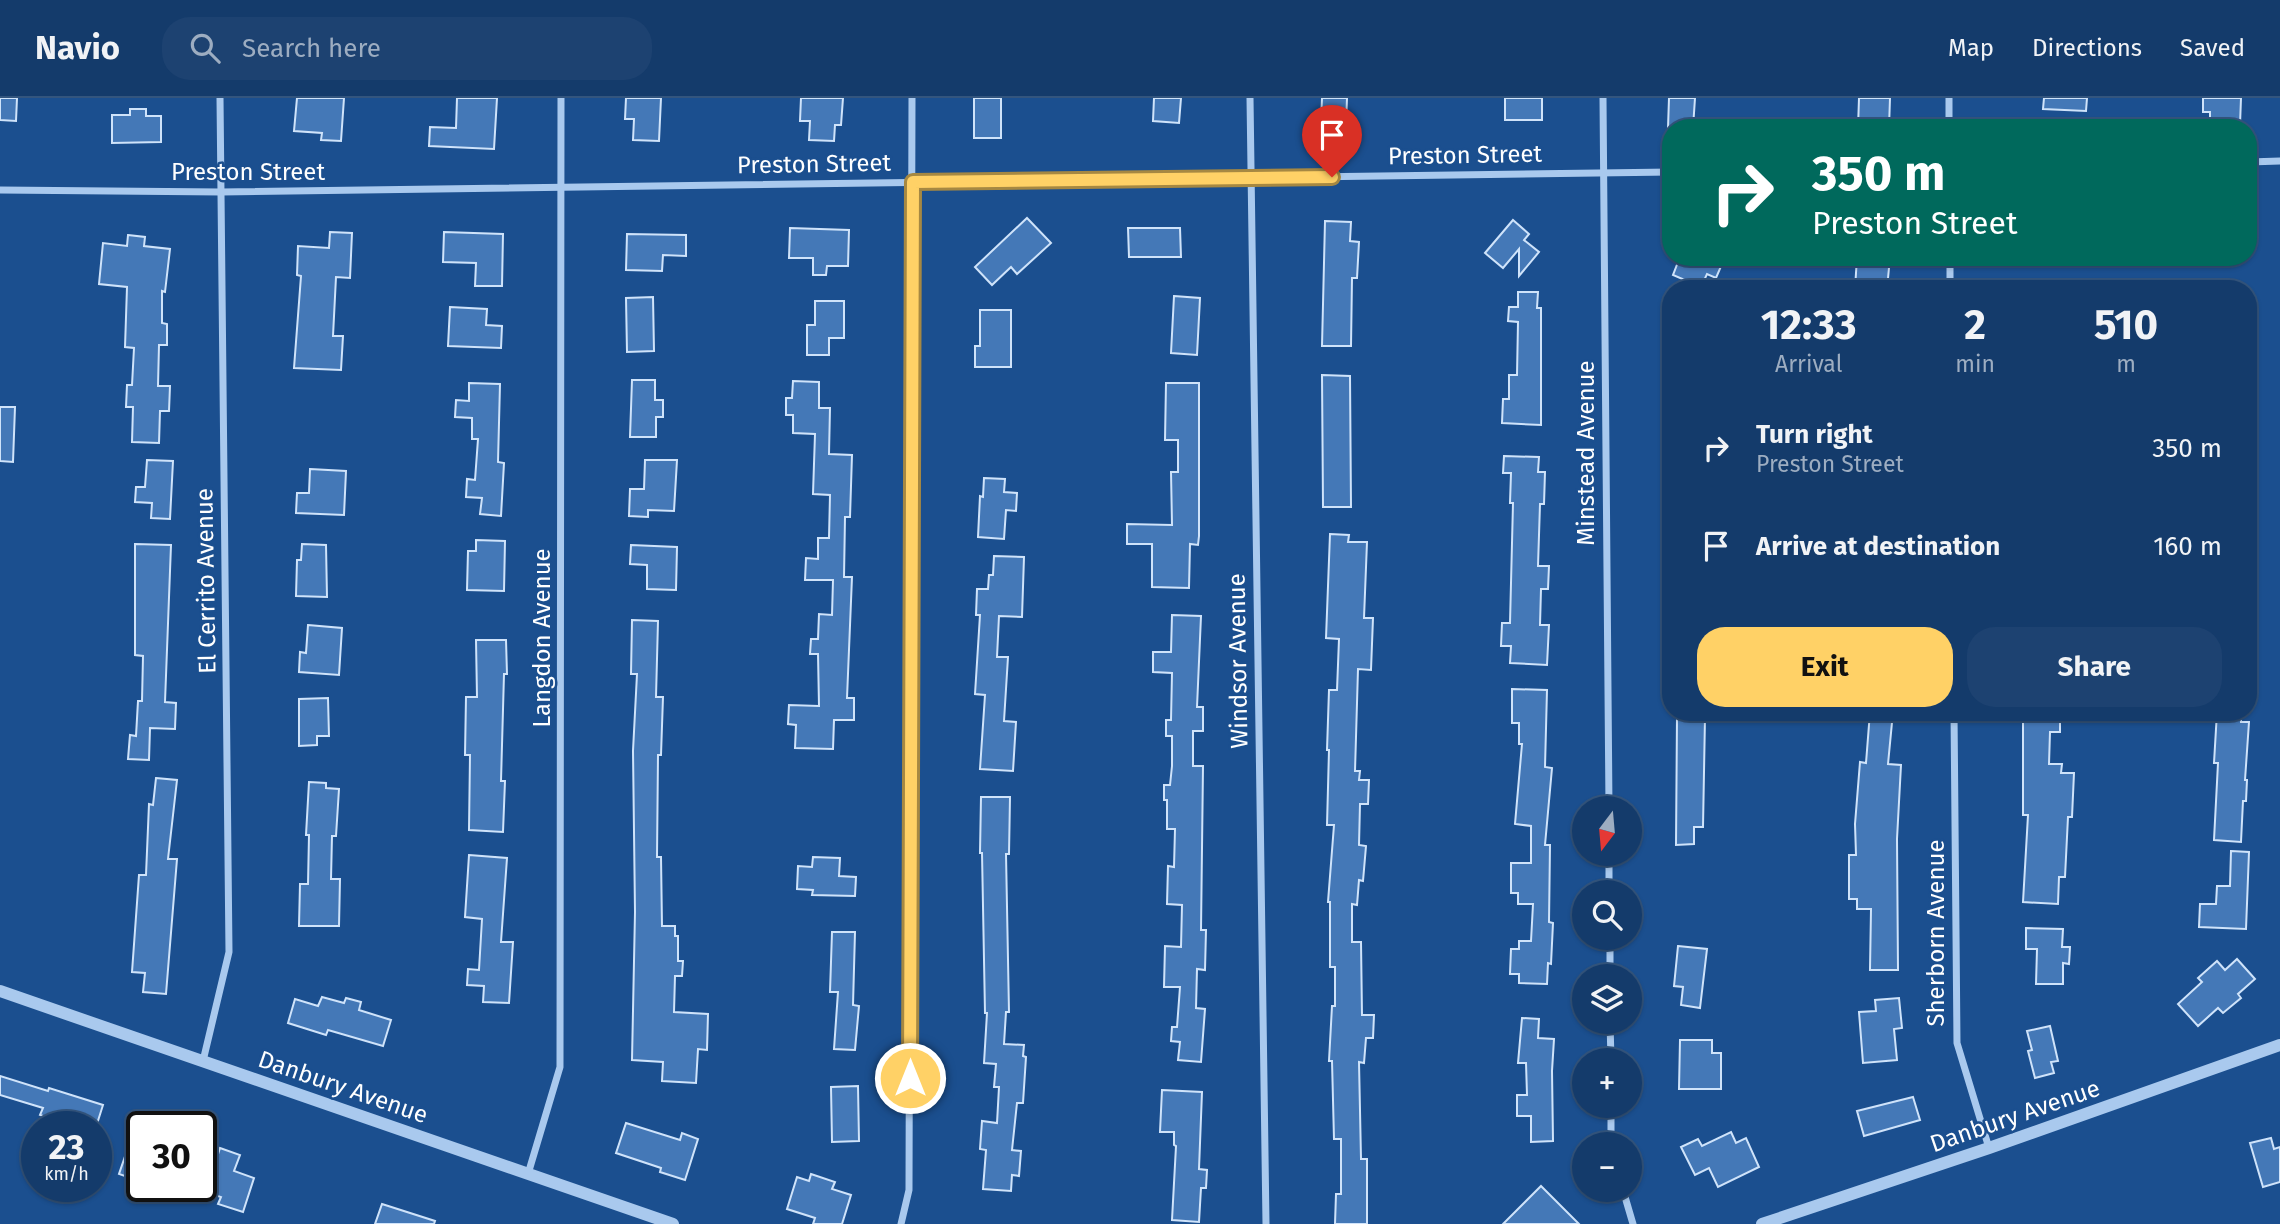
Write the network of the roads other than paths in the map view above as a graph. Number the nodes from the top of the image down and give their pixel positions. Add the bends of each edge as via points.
1 (220, 98) edge
2 (561, 98) edge
3 (912, 98) edge
4 (1250, 98) edge
5 (1603, 98) edge
6 (1949, 98) edge
7 (1949, 119) edge
8 (2280, 161) edge
9 (2257, 162) edge
10 (1604, 172) junction
11 (1662, 172) edge
12 (1251, 178) junction
13 (913, 182) junction
14 (563, 188) junction
15 (0, 190) edge
16 (221, 192) junction
17 (1954, 721) edge
18 (1609, 796) edge
19 (0, 990) edge
20 (2280, 1045) edge
21 (203, 1061) junction
22 (1989, 1148) junction
23 (528, 1174) junction
24 (1627, 1202) edge
25 (673, 1224) edge
26 (901, 1224) edge
27 (1266, 1224) edge
28 (1633, 1224) edge
29 (1762, 1224) edge

1 - 16 street, El Cerrito Avenue
2 - 14 street, Langdon Avenue
3 - 13 street
4 - 12 street, Windsor Avenue
5 - 10 street, Minstead Avenue
6 - 7 street
8 - 9 street
10 - 11 street, Preston Street
10 - 12 street, Preston Street
10 - 18 street, Minstead Avenue
12 - 13 street, Preston Street
12 - 27 street, Windsor Avenue
13 - 14 street, Preston Street
13 - 26 street via 909,1190
14 - 16 street, Preston Street
14 - 23 street, Langdon Avenue via 560,1067
15 - 16 street, Preston Street
16 - 21 street, El Cerrito Avenue via 229,952
17 - 22 street, Sherborn Avenue via 1956,1043
19 - 21 street, Danbury Avenue
20 - 22 street, Danbury Avenue
21 - 23 street, Danbury Avenue
22 - 29 street, Danbury Avenue
23 - 25 street, Danbury Avenue
24 - 28 street

